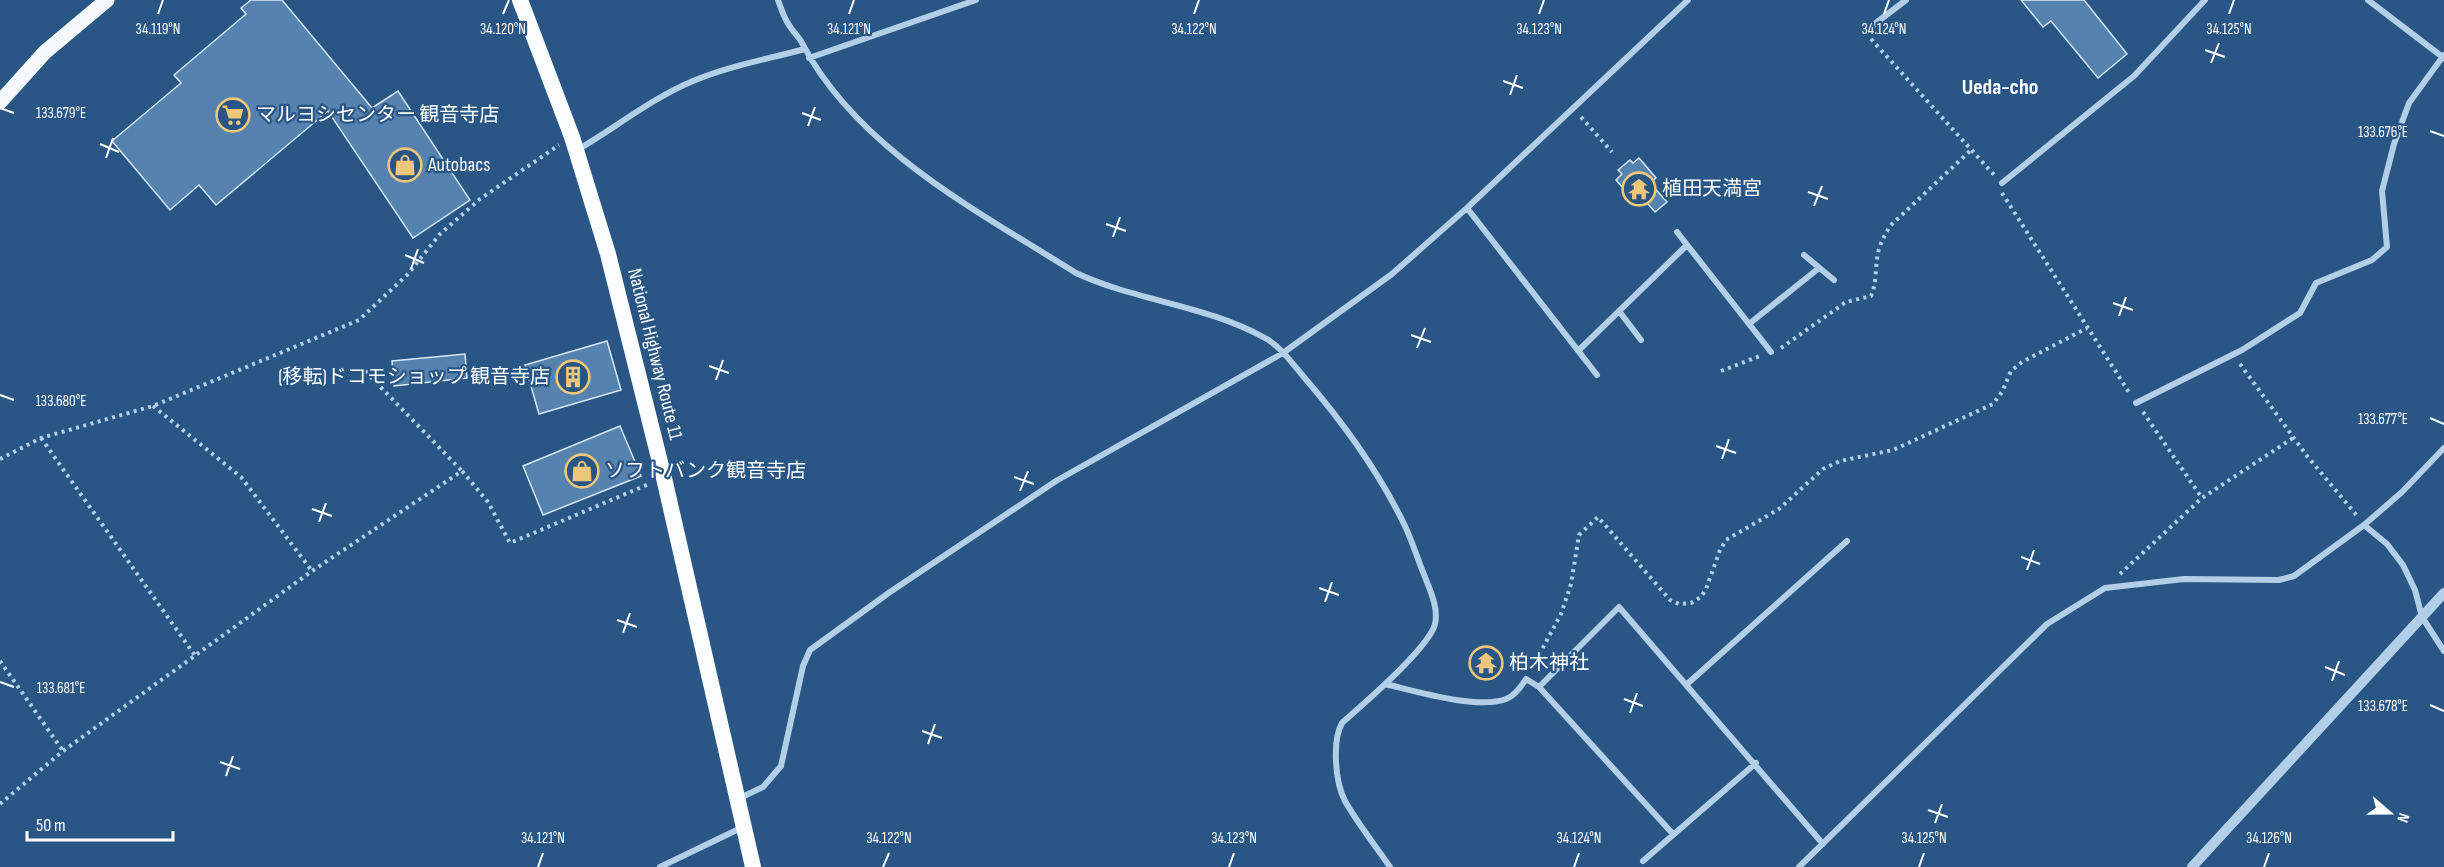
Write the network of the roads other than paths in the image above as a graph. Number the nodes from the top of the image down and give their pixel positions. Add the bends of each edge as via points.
1 (108, 0) edge
2 (520, 0) edge
3 (778, 0) edge
4 (976, 0) edge
5 (1688, 0) edge
6 (1906, 0) edge
7 (2205, 0) edge
8 (2368, 0) edge
9 (1864, 32) road end
10 (805, 49) junction
11 (2443, 57) edge
12 (809, 58) junction
13 (0, 102) edge
14 (574, 143) junction
15 (2002, 183) road end
16 (1467, 208) junction
17 (1677, 232) dead end
18 (1687, 245) junction
19 (1804, 255) dead end
20 (1819, 268) junction
21 (1834, 280) dead end
22 (1619, 311) junction
23 (1749, 324) junction
24 (1641, 340) dead end
25 (1579, 350) junction
26 (1771, 352) road end
27 (1283, 353) junction
28 (1597, 375) dead end
29 (2136, 402) road end
30 (2444, 448) edge
31 (2364, 525) junction
32 (1847, 541) dead end
33 (2444, 592) edge
34 (2422, 617) junction
35 (2444, 651) edge
36 (1385, 684) junction
37 (1686, 685) junction
38 (1539, 687) junction
39 (1756, 764) junction
40 (737, 800) junction
41 (744, 827) junction
42 (1673, 834) junction
43 (1823, 844) junction
44 (1643, 861) dead end
45 (660, 867) edge
46 (753, 867) edge
47 (1390, 867) edge
48 (1799, 867) edge
49 (2192, 867) edge

1 - 13 main road via 45,52
2 - 14 highway, National Highway Route 11
3 - 10 street
4 - 12 street
5 - 16 street
6 - 9 street
7 - 15 street via 2134,76
8 - 11 street
10 - 12 street
10 - 14 street via 692,81
11 - 29 street via 2409,104 2394,144 2382,192 2386,247 2372,260 2316,283 2300,313 2233,354
12 - 27 street via 859,121 911,164 1076,273 1242,326
14 - 40 highway, National Highway Route 11 via 608,254 664,478
16 - 25 street
16 - 27 street via 1392,274
17 - 18 street
18 - 22 street
18 - 23 street
19 - 20 street
20 - 21 street
20 - 23 street
22 - 24 street
22 - 25 street
23 - 26 street
25 - 28 street
27 - 36 street via 1327,404 1378,477 1405,526 1434,602 1435,627
27 - 40 street via 1056,481 810,650 781,766 763,787
30 - 31 street
31 - 34 street via 2387,544 2403,565
31 - 43 street via 2294,576 2279,580 2184,579 2105,588 2047,624
32 - 37 street
33 - 34 street
34 - 35 street
34 - 49 street
36 - 38 street via 1441,697 1492,703 1508,699 1526,680
36 - 47 street via 1342,723 1336,746 1344,798
37 - 38 street via 1619,607
37 - 39 street
38 - 42 street
39 - 42 street
39 - 43 street
40 - 41 highway, National Highway Route 11
41 - 45 street
41 - 46 highway, National Highway Route 11
42 - 44 street
43 - 48 street

